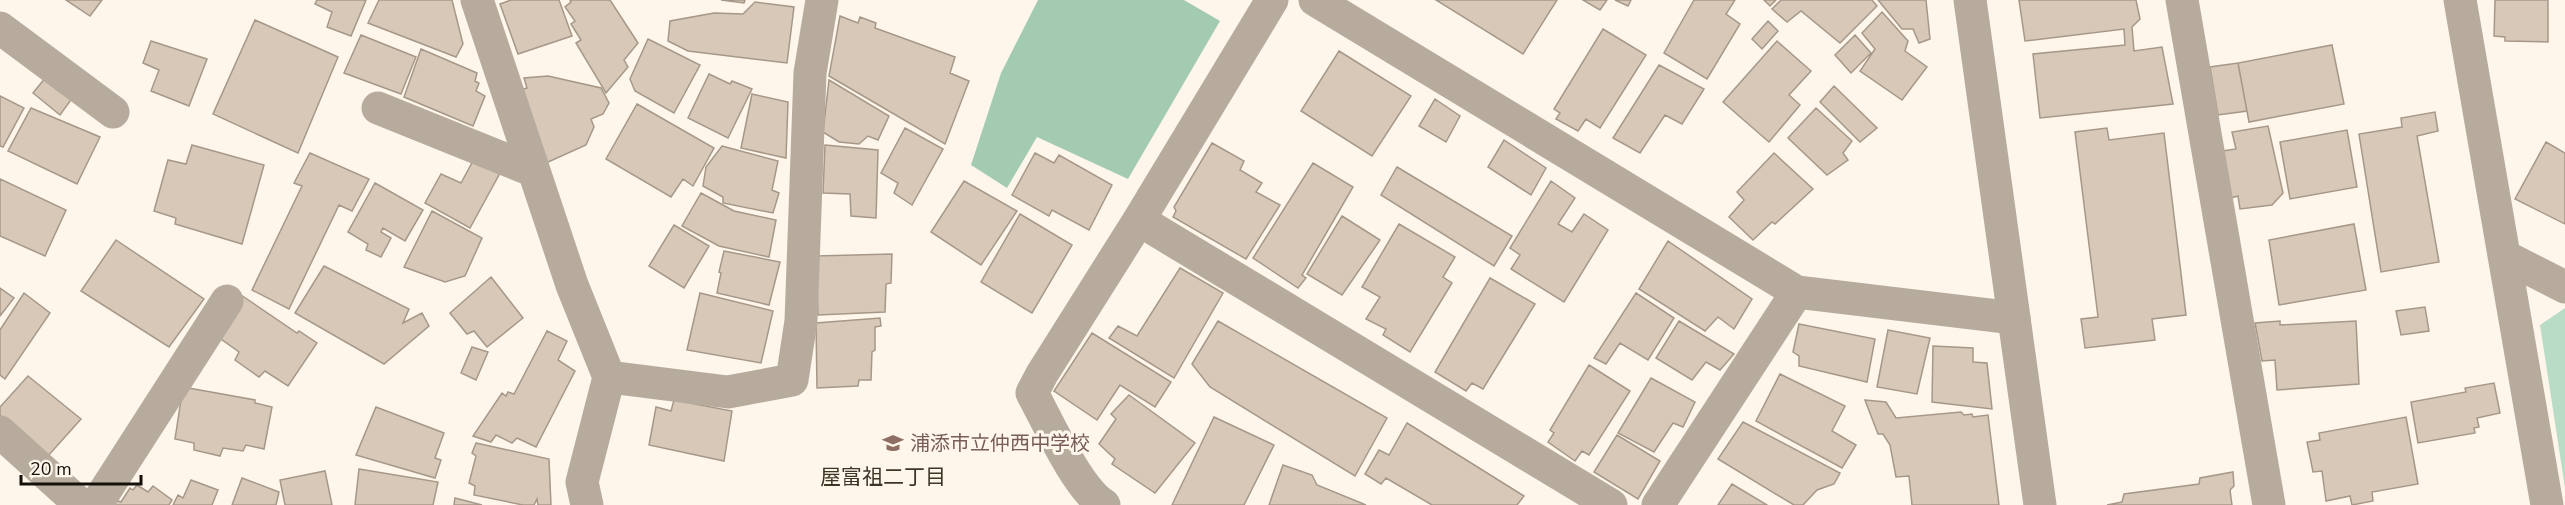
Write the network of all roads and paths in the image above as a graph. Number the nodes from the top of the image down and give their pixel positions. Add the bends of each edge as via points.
1 (477, 0) edge
2 (822, 0) edge
3 (1272, 0) edge
4 (1315, 0) edge
5 (1970, 0) edge
6 (2182, 0) edge
7 (2460, 0) edge
8 (0, 28) edge
9 (378, 108) dead end
10 (113, 112) dead end
11 (534, 171) junction
12 (1139, 220) junction
13 (2504, 256) junction
14 (2565, 287) edge
15 (1797, 292) junction
16 (227, 301) dead end
17 (2014, 318) junction
18 (609, 377) junction
19 (0, 432) edge
20 (81, 505) edge
21 (96, 505) edge
22 (587, 505) edge
23 (1104, 505) edge
24 (1611, 505) edge
25 (1658, 505) edge
26 (2040, 505) edge
27 (2269, 505) edge
28 (2547, 505) edge

1 - 11 street
2 - 18 street via 810,73 801,321 792,380 728,392
3 - 12 street
4 - 15 street
5 - 17 street
6 - 27 street
7 - 13 street
8 - 10 street
9 - 11 street
11 - 18 street via 572,285
12 - 23 street via 1032,393 1093,498
12 - 24 street
13 - 14 street
13 - 28 street
15 - 17 street
15 - 25 street
16 - 21 street
17 - 26 street
18 - 22 street via 582,482
19 - 20 street

